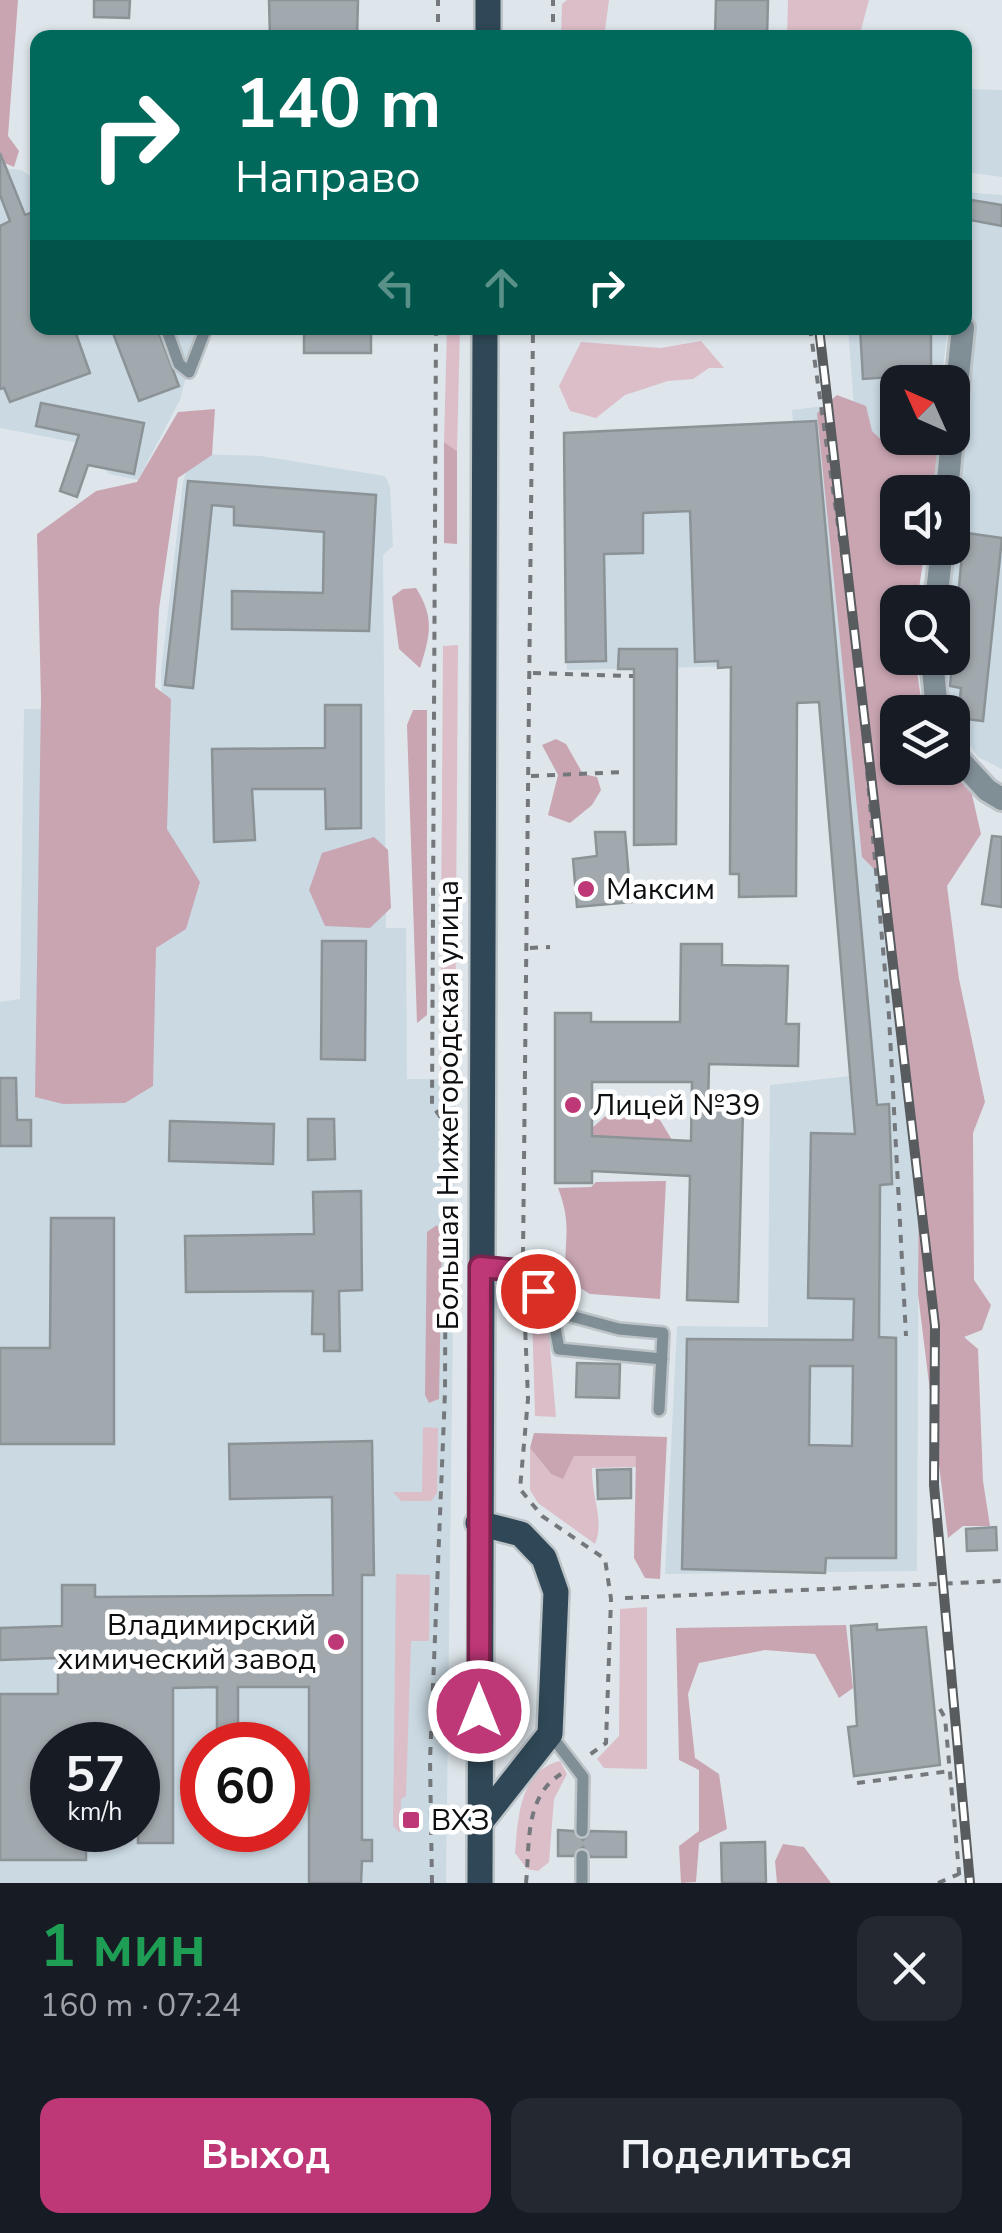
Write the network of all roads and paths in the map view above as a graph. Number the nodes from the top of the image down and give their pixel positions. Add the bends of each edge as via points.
1 (438, 0) edge
2 (488, 0) edge
3 (553, 0) edge
4 (438, 30) edge
5 (488, 30) edge
6 (553, 30) edge
7 (168, 335) edge
8 (203, 335) edge
9 (436, 335) edge
10 (486, 335) edge
11 (534, 335) edge
12 (811, 335) edge
13 (962, 335) edge
14 (959, 365) edge
15 (532, 673) junction
16 (633, 676) dead end
17 (624, 772) dead end
18 (970, 772) edge
19 (531, 776) junction
20 (1002, 799) edge
21 (550, 947) dead end
22 (529, 948) junction
23 (480, 1267) junction
24 (523, 1271) junction
25 (552, 1311) junction
26 (906, 1336) dead end
27 (662, 1358) junction
28 (659, 1410) dead end
29 (478, 1523) junction
30 (1002, 1582) edge
31 (625, 1598) dead end
32 (611, 1599) dead end
33 (940, 1709) dead end
34 (550, 1734) junction
35 (951, 1771) junction
36 (857, 1783) dead end
37 (480, 1824) junction
38 (582, 1831) dead end
39 (582, 1856) dead end
40 (959, 1874) junction
41 (432, 1883) edge
42 (480, 1883) edge
43 (582, 1883) edge
44 (938, 1883) edge
45 (960, 1883) edge
46 (969, 1883) edge

1 - 4 path
2 - 5 main road
3 - 6 path
7 - 8 lane via 178,364 189,372
9 - 41 path via 432,1104 446,1125 446,1144
10 - 23 main road, Большая Нижегородская улица
11 - 15 path
12 - 26 path via 857,659 889,1016
13 - 14 street
15 - 16 path
15 - 19 path
17 - 19 path
18 - 20 street
19 - 22 path
21 - 22 path
22 - 24 path
23 - 24 lane
23 - 29 main road, Большая Нижегородская улица
24 - 25 lane
24 - 32 path via 528,1399 520,1489 542,1516 605,1559
25 - 27 lane via 663,1333
25 - 27 lane via 559,1349
27 - 28 lane
29 - 34 main road via 521,1534 544,1558 556,1592
29 - 37 main road, Большая Нижегородская улица
30 - 31 path
33 - 35 path
34 - 37 main road
34 - 38 lane via 582,1777
35 - 36 path
35 - 40 path
37 - 42 main road, Большая Нижегородская улица
39 - 43 lane
40 - 44 path
40 - 45 path
40 - 46 path

